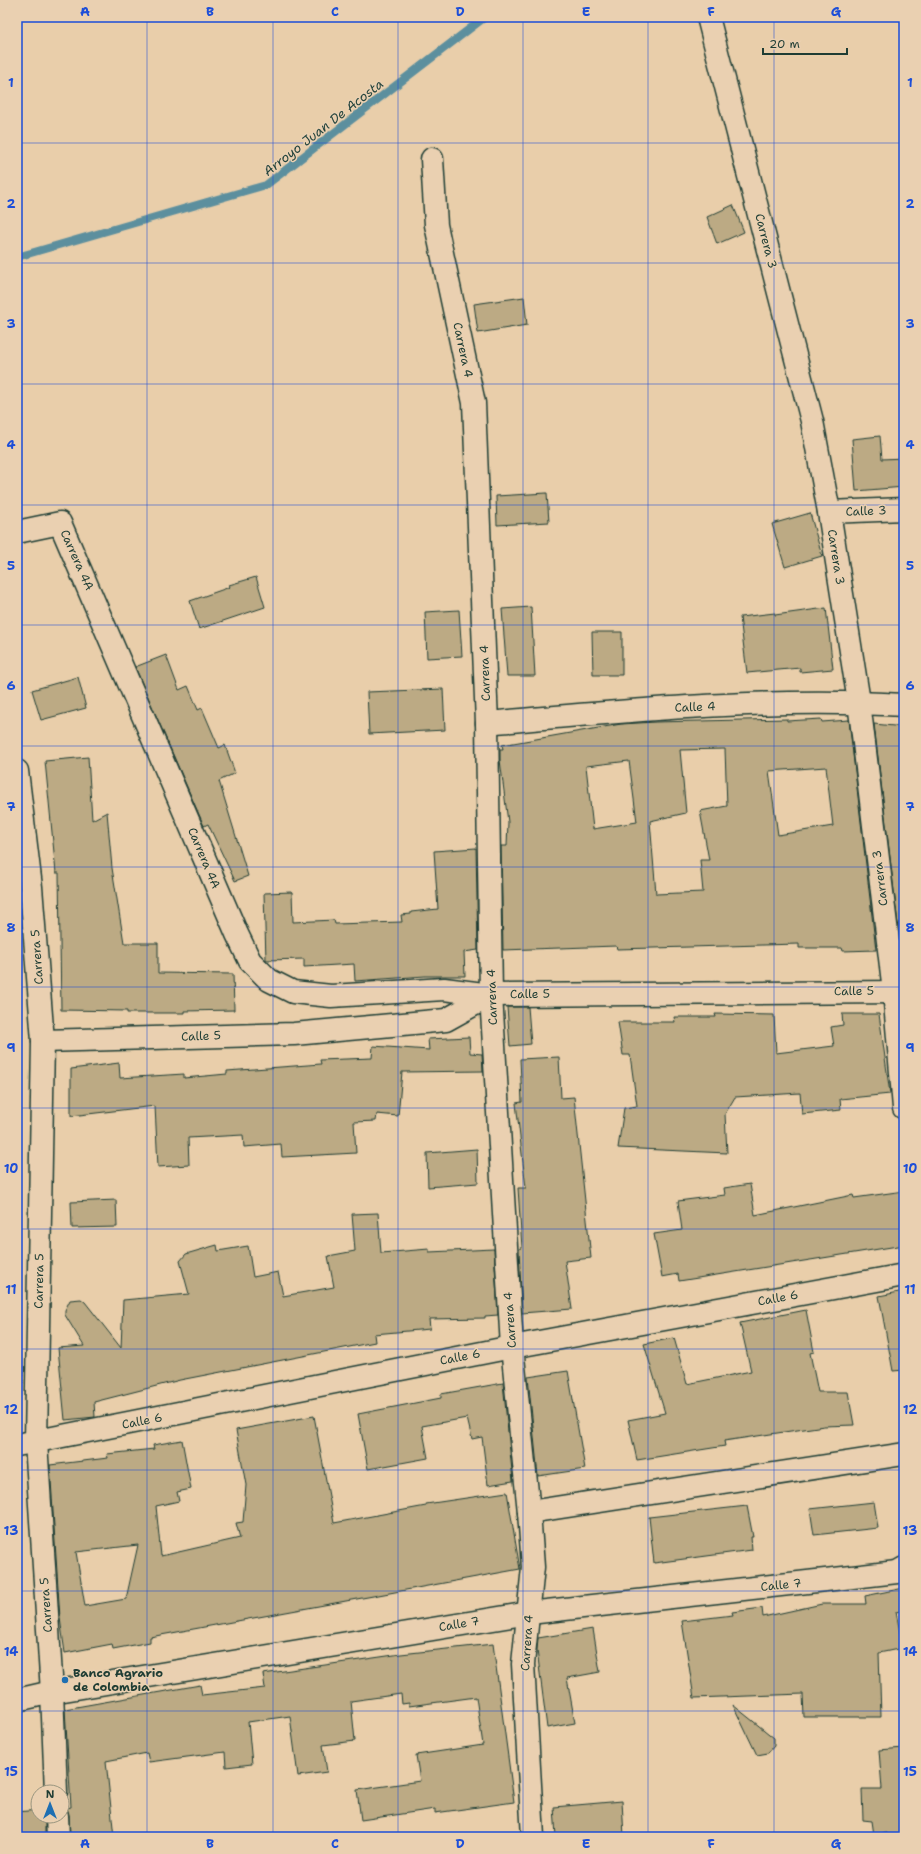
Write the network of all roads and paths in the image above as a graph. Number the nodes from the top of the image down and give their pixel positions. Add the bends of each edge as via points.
1 (708, 17) edge
2 (432, 159) dead end
3 (904, 510) edge
4 (829, 512) junction
5 (17, 532) edge
6 (859, 702) junction
7 (904, 704) edge
8 (487, 723) junction
9 (17, 771) edge
10 (24, 890) edge
11 (899, 991) edge
12 (491, 995) junction
13 (43, 1041) junction
14 (904, 1108) edge
15 (904, 1275) edge
16 (512, 1347) junction
17 (26, 1444) edge
18 (904, 1454) edge
19 (529, 1512) junction
20 (904, 1568) edge
21 (529, 1613) junction
22 (52, 1692) junction
23 (17, 1700) edge
24 (56, 1784) edge
25 (57, 1824) edge
26 (58, 1837) edge
27 (533, 1837) edge

1 - 4 street, Carrera 3 via 812,421
2 - 8 street, Carrera 4 via 436,225 474,403
3 - 4 street, Calle 3
4 - 6 street, Carrera 3
5 - 12 street, Carrera 4A via 60,523 237,934 250,961 269,980 293,992 331,996 444,989
6 - 7 street, Calle 4
6 - 8 street, Calle 4 via 673,707
6 - 11 street, Carrera 3
8 - 12 street, Carrera 4
9 - 10 street, Carrera 5
10 - 13 street, Carrera 5
11 - 12 street, Calle 5
11 - 14 street, Carrera 3
12 - 13 street, Calle 5 via 446,1020 294,1034
12 - 16 street, Carrera 4
13 - 17 street, Carrera 5
15 - 16 street, Calle 6
16 - 17 street, Calle 6
16 - 19 street, Carrera 4
17 - 22 street, Carrera 5
18 - 19 street
19 - 21 street, Carrera 4 via 533,1567
20 - 21 street, Calle 7 via 897,1572
21 - 22 street, Calle 7
21 - 27 street, Carrera 4 via 523,1664
22 - 23 street, Calle 7
22 - 24 street, Carrera 5
25 - 26 street

